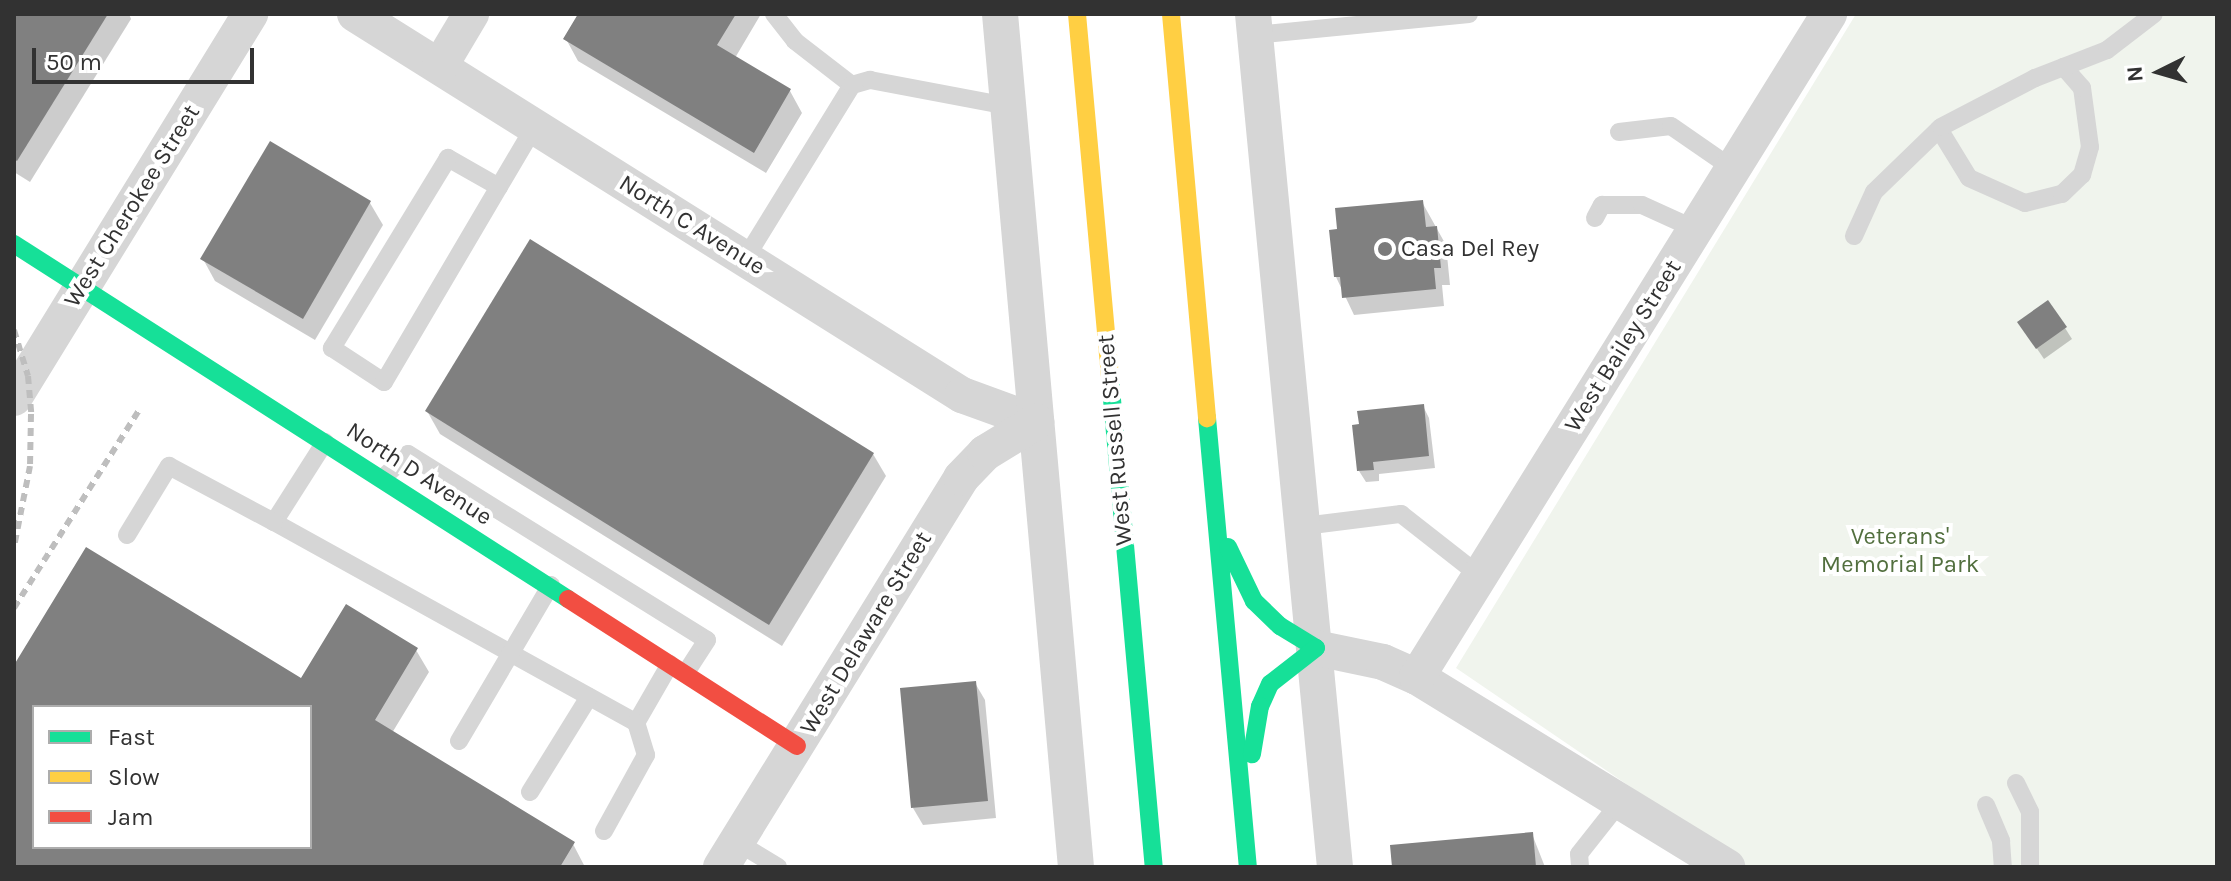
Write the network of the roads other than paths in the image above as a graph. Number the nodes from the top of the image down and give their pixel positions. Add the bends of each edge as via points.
1 (250, 14) edge
2 (355, 14) edge
3 (471, 14) edge
4 (774, 14) edge
5 (1000, 14) edge
6 (1077, 14) edge
7 (1171, 14) edge
8 (1469, 14) edge
9 (1829, 14) edge
10 (2146, 17) edge
11 (1254, 25) edge
12 (440, 66) junction
13 (2064, 67) junction
14 (852, 85) junction
15 (1008, 106) junction
16 (535, 126) junction
17 (1939, 129) junction
18 (1619, 132) dead end
19 (1733, 169) junction
20 (499, 187) junction
21 (1595, 218) dead end
22 (1695, 229) junction
23 (1854, 236) dead end
24 (14, 244) edge
25 (745, 259) junction
26 (83, 286) junction
27 (14, 398) edge
28 (1036, 422) junction
29 (325, 442) junction
30 (382, 479) junction
31 (1214, 494) junction
32 (274, 522) junction
33 (1304, 526) junction
34 (127, 535) dead end
35 (568, 554) junction
36 (1480, 576) junction
37 (550, 587) junction
38 (1316, 648) junction
39 (509, 653) junction
40 (678, 669) junction
41 (1417, 677) junction
42 (589, 697) junction
43 (636, 723) junction
44 (459, 741) dead end
45 (797, 746) junction
46 (2016, 783) dead end
47 (530, 792) dead end
48 (1620, 802) junction
49 (1986, 805) dead end
50 (604, 831) dead end
51 (729, 854) edge
52 (778, 867) edge
53 (1076, 867) edge
54 (1154, 867) edge
55 (1249, 867) edge
56 (1335, 867) edge
57 (1580, 867) edge
58 (1727, 867) edge
59 (2003, 867) edge
60 (2030, 867) edge

1 - 26 street, West Cherokee Street
2 - 12 street, North C Avenue
3 - 12 street
4 - 14 lane via 795,41
5 - 15 street
6 - 54 main road, West Russell Street
7 - 31 main road
8 - 11 lane
9 - 19 street, West Bailey Street
10 - 13 lane via 2107,50
11 - 33 street
12 - 16 street, North C Avenue
13 - 17 lane
13 - 17 lane via 2082,88 2090,147 2082,175 2062,194 2025,203 1969,178
14 - 15 lane via 870,80
14 - 25 lane
15 - 28 street
16 - 20 lane
16 - 25 street, North C Avenue
17 - 23 lane via 1874,192
18 - 19 lane via 1671,126
19 - 22 street, West Bailey Street
20 - 20 lane via 384,382 332,348 448,158
21 - 22 lane via 1602,205 1642,205
22 - 36 street, West Bailey Street
24 - 26 main road, North D Avenue
25 - 28 street, North C Avenue via 962,395
26 - 27 street, West Cherokee Street
26 - 29 main road, North D Avenue
28 - 45 street, West Delaware Street via 985,453 961,478
28 - 53 street
29 - 30 main road, North D Avenue
29 - 32 lane
30 - 35 lane via 408,454
30 - 37 main road, North D Avenue
31 - 38 main road via 1229,551 1254,601 1280,626
31 - 55 main road
32 - 34 lane via 169,466
32 - 39 lane
33 - 36 lane via 1401,514
33 - 38 street
35 - 37 lane
35 - 40 lane via 707,640
36 - 41 street, West Bailey Street
37 - 39 lane
37 - 40 main road, North D Avenue
38 - 41 street via 1383,662
38 - 55 main road via 1270,684 1260,706 1251,764
38 - 56 street
39 - 42 lane
39 - 44 lane
40 - 43 lane
40 - 45 main road, North D Avenue
41 - 48 street
42 - 43 lane
42 - 47 lane
43 - 50 lane via 646,755
45 - 51 street, West Delaware Street
46 - 60 lane via 2030,812
48 - 57 lane via 1579,854
48 - 58 street
49 - 59 lane via 2001,841
51 - 52 lane

